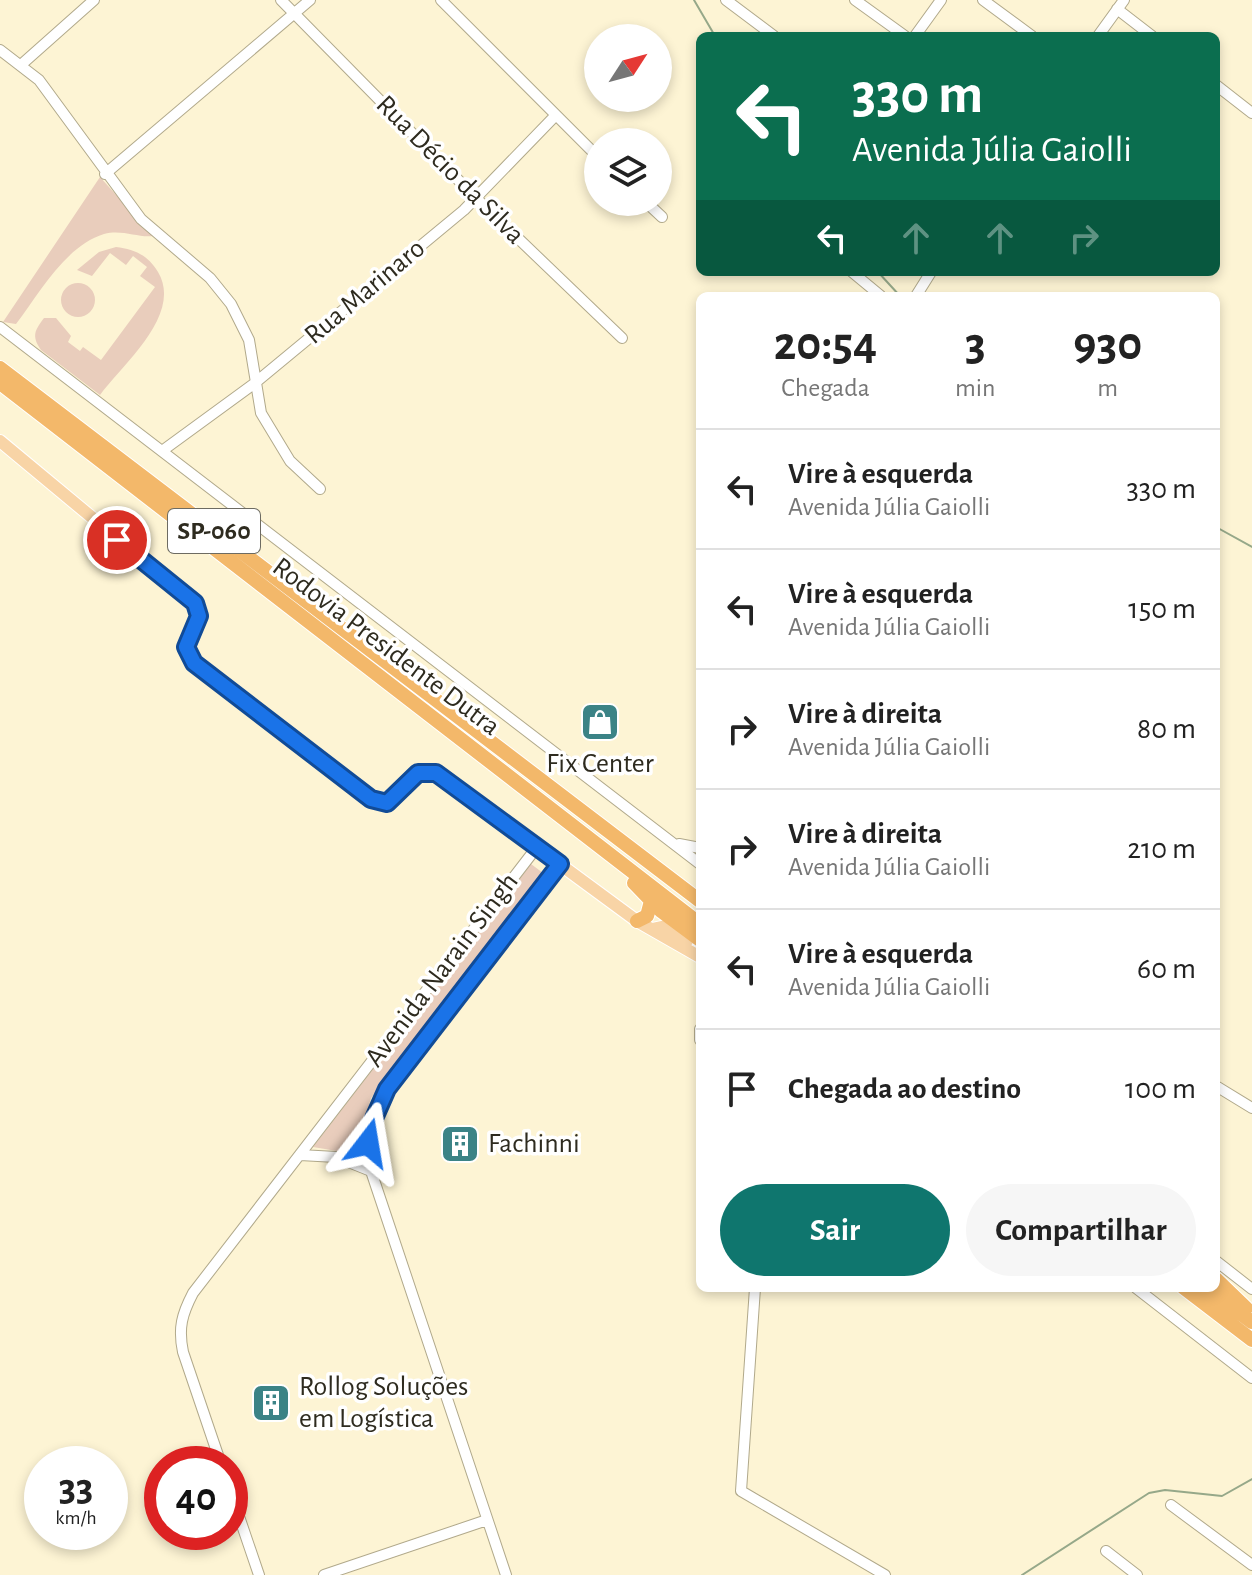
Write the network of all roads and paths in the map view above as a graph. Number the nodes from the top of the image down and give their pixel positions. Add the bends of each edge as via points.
1 (94, 0) edge
2 (281, 0) edge
3 (310, 0) edge
4 (441, 0) edge
5 (726, 0) edge
6 (855, 0) edge
7 (941, 0) edge
8 (983, 0) edge
9 (1120, 4) edge
10 (296, 14) junction
11 (769, 32) edge
12 (899, 32) edge
13 (918, 32) edge
14 (1027, 32) edge
15 (1101, 32) edge
16 (1148, 32) edge
17 (0, 50) edge
18 (22, 64) junction
19 (1220, 88) edge
20 (1252, 113) edge
21 (555, 116) junction
22 (584, 144) edge
23 (105, 174) junction
24 (476, 198) junction
25 (857, 276) edge
26 (876, 292) edge
27 (0, 327) edge
28 (622, 338) dead end
29 (0, 368) edge
30 (0, 383) edge
31 (255, 383) junction
32 (0, 441) edge
33 (162, 451) junction
34 (320, 489) dead end
35 (675, 844) junction
36 (537, 847) junction
37 (696, 847) edge
38 (603, 850) junction
39 (696, 861) edge
40 (560, 864) junction
41 (696, 898) edge
42 (651, 901) junction
43 (637, 921) junction
44 (696, 921) edge
45 (652, 929) junction
46 (696, 937) edge
47 (696, 946) edge
48 (696, 955) edge
49 (1220, 1088) edge
50 (1252, 1108) edge
51 (300, 1155) junction
52 (371, 1171) junction
53 (1220, 1264) edge
54 (1220, 1283) edge
55 (1252, 1289) edge
56 (755, 1292) edge
57 (1141, 1292) edge
58 (1189, 1292) edge
59 (1211, 1292) edge
60 (1219, 1314) junction
61 (1252, 1314) edge
62 (1252, 1322) edge
63 (1252, 1340) edge
64 (1252, 1350) edge
65 (1252, 1378) edge
66 (215, 1446) edge
67 (1171, 1505) dead end
68 (487, 1520) junction
69 (248, 1543) edge
70 (1106, 1551) dead end
71 (1252, 1565) edge
72 (259, 1575) edge
73 (324, 1575) edge
74 (506, 1575) edge
75 (885, 1575) edge
76 (1137, 1575) edge

1 - 18 street
2 - 10 street, Rua Décio da Silva
3 - 10 street
4 - 21 street
5 - 11 street
6 - 12 street
7 - 13 street
8 - 14 street
9 - 15 street
9 - 16 street
10 - 23 street
10 - 24 street, Rua Décio da Silva
17 - 18 street
18 - 23 street
19 - 20 street
21 - 22 street
21 - 24 street, Rua Marinaro
23 - 31 street via 141,219 210,278 231,304 249,340
24 - 28 street, Rua Décio da Silva
24 - 31 street, Rua Marinaro
25 - 26 street
27 - 33 street
29 - 41 highway, Rodovia Presidente Dutra / SP-060
30 - 38 highway, Rodovia Presidente Dutra / SP-060
31 - 33 street, Rua Marinaro
31 - 34 street via 261,413 282,449
32 - 36 main road via 195,603 199,616 186,647 194,663 371,799 387,803 418,773 436,773
33 - 35 street
35 - 37 street
35 - 39 street
36 - 40 main road
36 - 51 street, Avenida Narain Singh
38 - 42 highway
38 - 44 highway, Rodovia Presidente Dutra / SP-060
40 - 43 main road
40 - 52 street via 387,1089 372,1123
42 - 43 highway via 647,916
42 - 46 highway
43 - 45 main road
45 - 47 main road via 666,926
45 - 48 main road
49 - 50 street
51 - 52 street via 336,1157
51 - 66 street, Avenida Narain Singh via 183,1312 183,1352
52 - 68 street
53 - 55 street
54 - 61 highway
56 - 75 street via 741,1491
57 - 65 street
58 - 60 highway
59 - 62 highway
60 - 63 highway
60 - 64 highway
67 - 71 street
68 - 73 street
68 - 74 street
69 - 72 street
70 - 76 street

